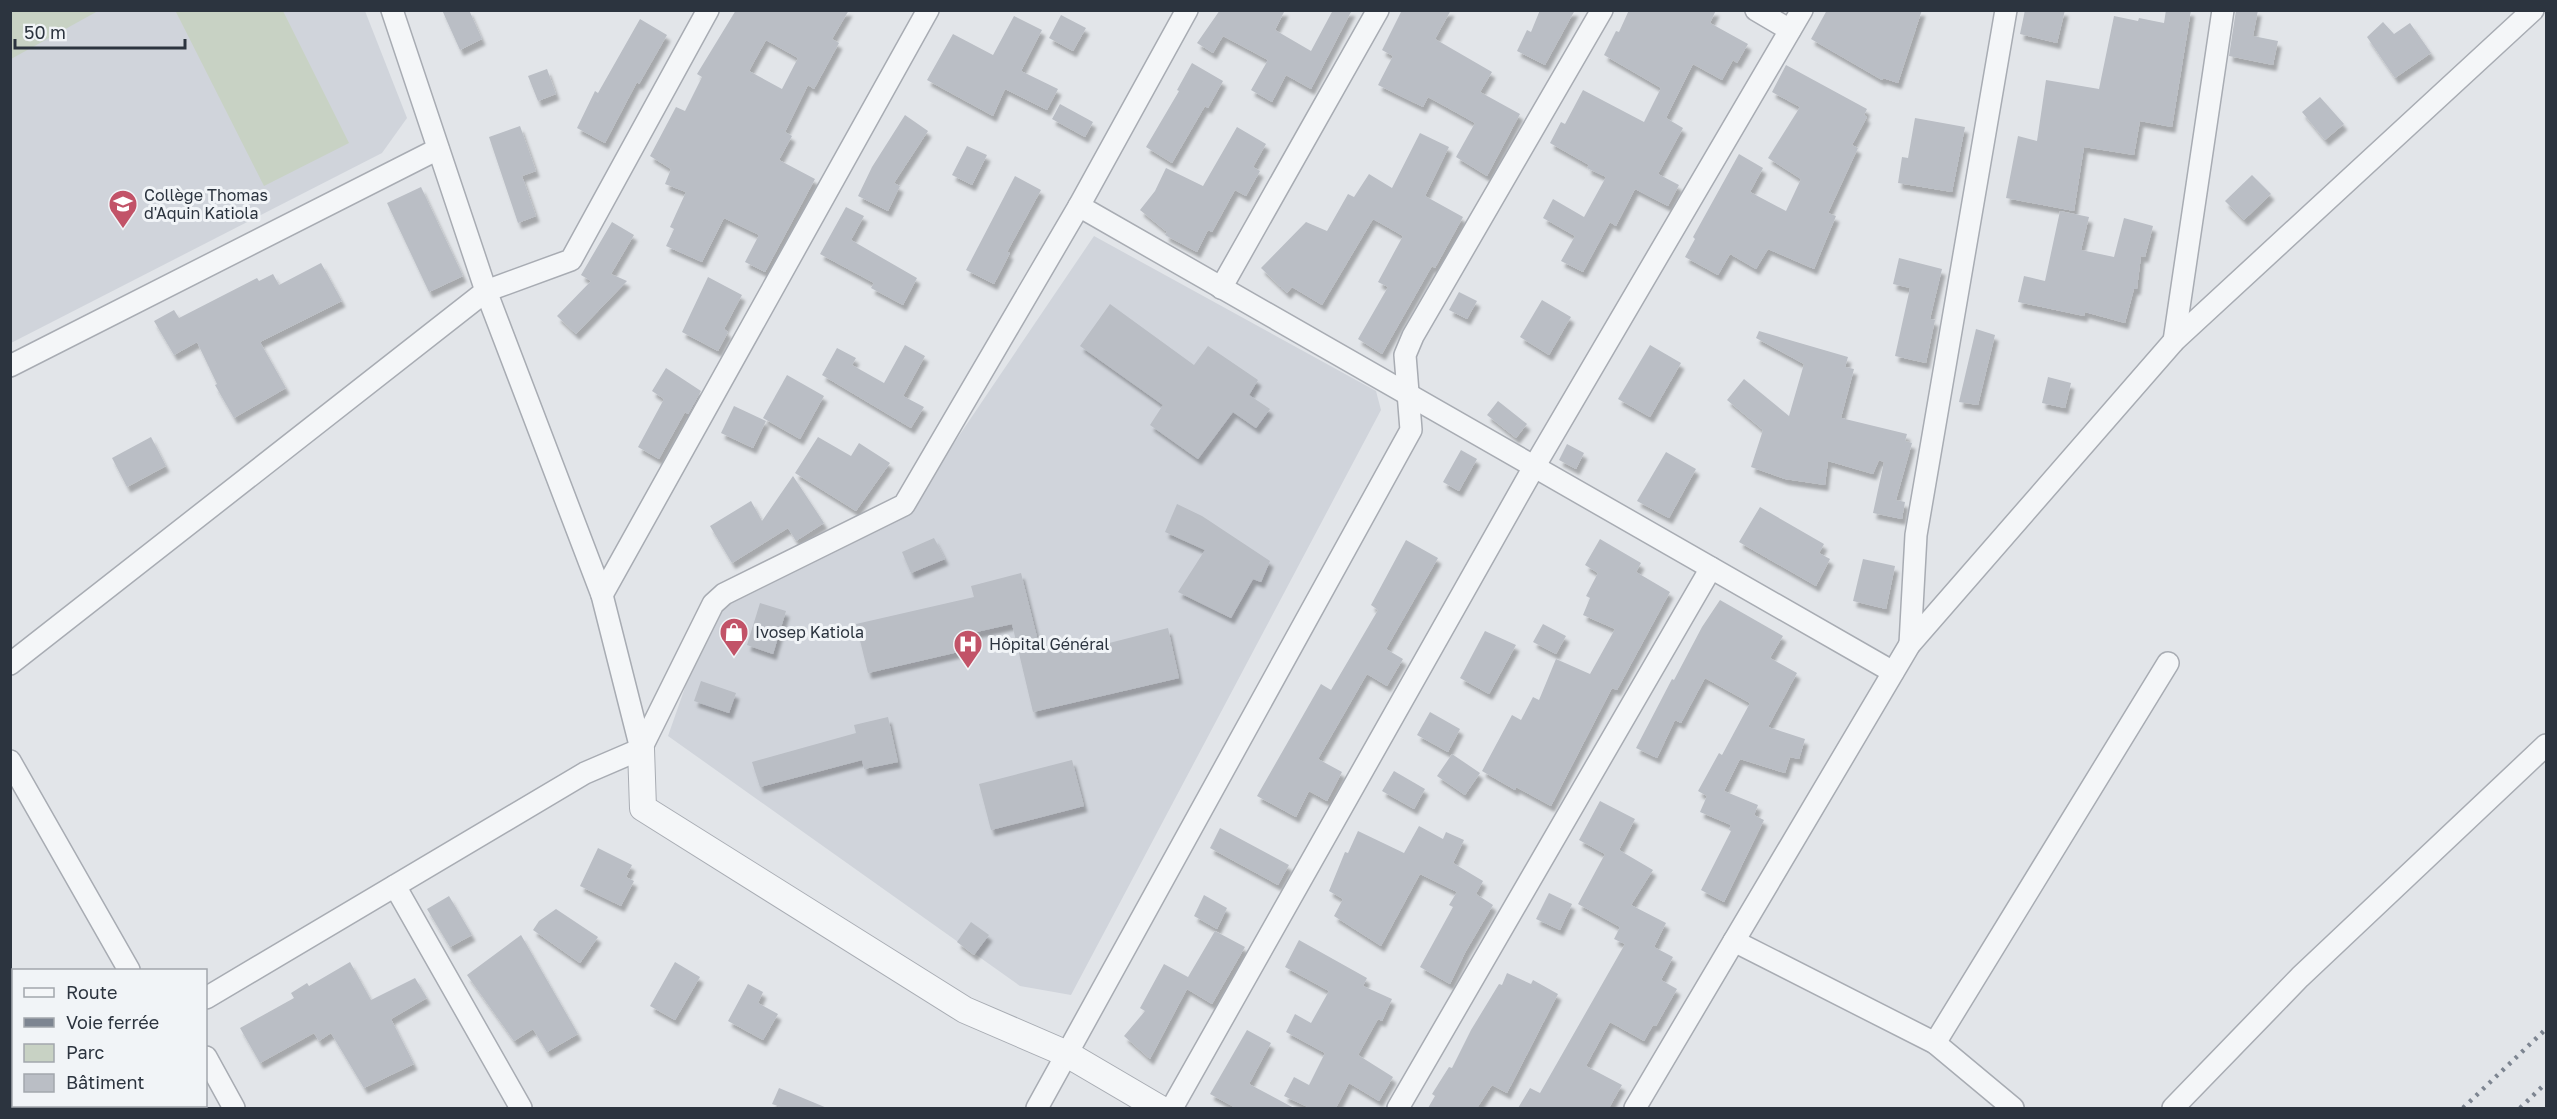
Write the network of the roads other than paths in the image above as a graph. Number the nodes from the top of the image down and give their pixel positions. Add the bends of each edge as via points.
1 (392, 10) edge
2 (708, 10) edge
3 (928, 10) edge
4 (1187, 10) edge
5 (1378, 10) edge
6 (1602, 10) edge
7 (1756, 10) edge
8 (1802, 10) edge
9 (2006, 10) edge
10 (2223, 10) edge
11 (2533, 10) edge
12 (1790, 30) junction
13 (438, 150) junction
14 (1079, 206) junction
15 (1221, 288) junction
16 (486, 291) junction
17 (2174, 341) junction
18 (10, 366) edge
19 (1409, 396) junction
20 (1534, 467) junction
21 (1711, 568) junction
22 (602, 595) junction
23 (1910, 644) junction
24 (2168, 663) dead end
25 (10, 664) edge
26 (1893, 672) junction
27 (2547, 745) edge
28 (640, 749) junction
29 (10, 761) edge
30 (395, 886) junction
31 (1734, 942) junction
32 (128, 969) edge
33 (207, 997) edge
34 (1935, 1043) junction
35 (1066, 1054) junction
36 (207, 1059) edge
37 (234, 1108) edge
38 (521, 1108) edge
39 (1037, 1108) edge
40 (1159, 1108) edge
41 (1172, 1108) edge
42 (1398, 1108) edge
43 (1635, 1108) edge
44 (2013, 1108) edge
45 (2173, 1108) edge

1 - 13 street
2 - 16 street via 571,260
3 - 22 street
4 - 14 street
5 - 15 street
6 - 19 street via 1413,336 1405,355
7 - 12 street
8 - 12 street
9 - 23 street via 1916,536
10 - 17 street
11 - 17 street
12 - 20 street
13 - 16 street
13 - 18 street
14 - 15 street
14 - 28 street via 904,505 724,594 713,604
15 - 19 street
16 - 22 street
16 - 25 street
17 - 23 street
19 - 20 street
19 - 35 street via 1411,430
20 - 21 street
20 - 41 street
21 - 26 street
21 - 42 street
22 - 28 street
23 - 26 street
24 - 34 street
26 - 31 street
27 - 45 street via 2300,977
28 - 30 street via 585,773
28 - 35 street via 643,808 965,1010
29 - 32 street
30 - 33 street
30 - 38 street
31 - 34 street
31 - 43 street
34 - 44 street
35 - 39 street
35 - 40 street
36 - 37 street

